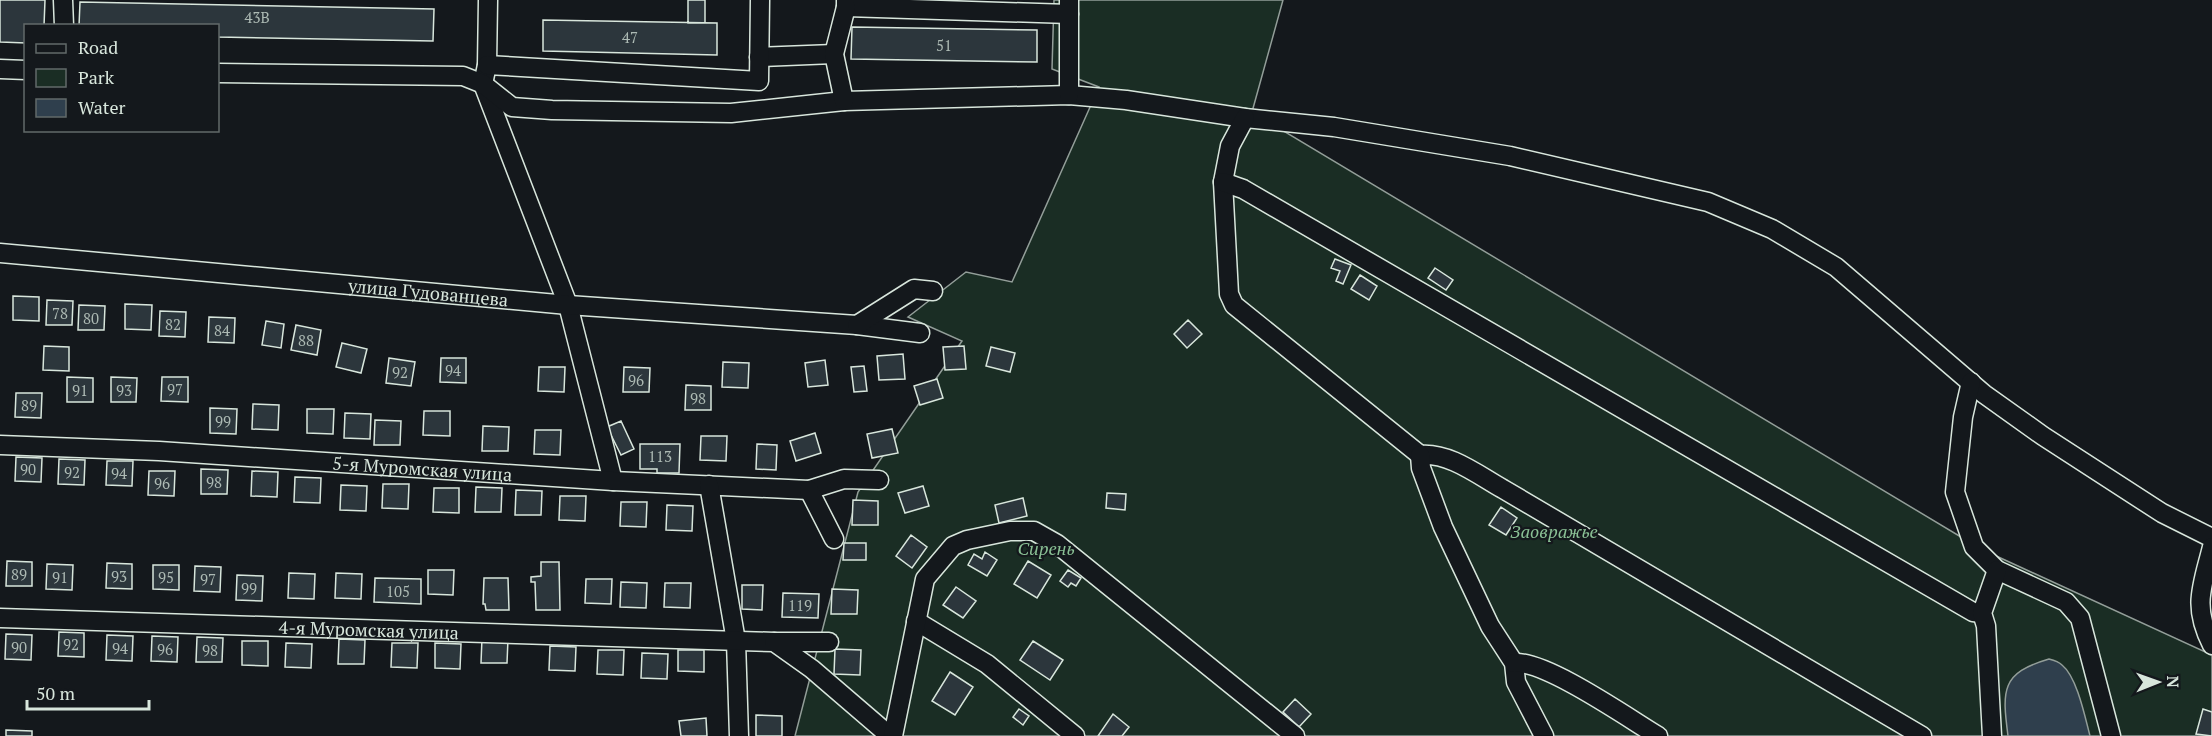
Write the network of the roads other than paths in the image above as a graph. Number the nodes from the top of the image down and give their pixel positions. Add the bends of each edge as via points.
1 (63, 0) edge
2 (488, 0) edge
3 (760, 0) edge
4 (846, 3) edge
5 (1069, 7) edge
6 (64, 24) edge
7 (834, 54) junction
8 (759, 57) junction
9 (487, 65) junction
10 (0, 69) edge
11 (24, 70) edge
12 (219, 73) edge
13 (483, 84) junction
14 (1069, 95) junction
15 (844, 101) junction
16 (1245, 118) junction
17 (1223, 182) junction
18 (0, 253) edge
19 (933, 291) dead end
20 (568, 305) junction
21 (857, 325) junction
22 (920, 333) dead end
23 (1971, 382) junction
24 (0, 446) edge
25 (1420, 455) junction
26 (879, 480) dead end
27 (613, 481) junction
28 (709, 485) junction
29 (809, 490) junction
30 (2212, 538) edge
31 (834, 539) dead end
32 (2212, 547) edge
33 (1997, 570) junction
34 (1982, 613) junction
35 (0, 618) edge
36 (916, 621) junction
37 (736, 641) junction
38 (774, 642) junction
39 (830, 642) dead end
40 (2212, 645) edge
41 (1514, 663) junction
42 (740, 736) edge
43 (891, 736) edge
44 (1075, 736) edge
45 (1295, 736) edge
46 (1544, 736) edge
47 (1658, 736) edge
48 (1922, 736) edge
49 (1992, 736) edge
50 (2111, 736) edge

1 - 6 street
2 - 9 street
3 - 8 street
4 - 5 street
4 - 7 street
5 - 14 street
7 - 8 street
7 - 15 street
8 - 9 street via 759,81
9 - 13 street
10 - 11 street
12 - 13 street via 463,76
13 - 15 street via 512,107 552,110 731,113
13 - 20 street
14 - 15 street
14 - 16 street
16 - 17 street via 1230,146
16 - 23 street via 1334,127 1510,156 1708,202 1772,229 1836,267
17 - 25 street via 1229,294 1234,305
17 - 34 street via 1243,189 1973,612
18 - 20 street, улица Гудованцева
19 - 21 street via 914,289
20 - 21 street, улица Гудованцева
20 - 27 street
21 - 22 street, улица Гудованцева
23 - 30 street via 2043,436 2162,513
23 - 33 street via 1955,492 1974,547
24 - 27 street, 5-я Муромская улица via 159,451
25 - 41 street via 1421,468 1443,527 1490,626
25 - 48 street via 1454,462 1503,489
26 - 29 street, 5-я Муромская улица via 844,479
27 - 28 street, 5-я Муромская улица
28 - 29 street, 5-я Муромская улица
28 - 37 street
29 - 31 street
32 - 40 street via 2199,598 2201,624
33 - 34 street
33 - 50 street via 2066,602 2080,618
34 - 49 street
35 - 37 street, 4-я Муромская улица
36 - 43 street via 905,686
36 - 44 street via 987,664
36 - 45 street via 925,579 952,546 1010,531 1034,531 1057,544
37 - 38 street, 4-я Муромская улица
37 - 42 street
38 - 39 street, 4-я Муромская улица
38 - 43 street
41 - 46 street via 1516,682
41 - 47 street via 1525,662 1553,675

